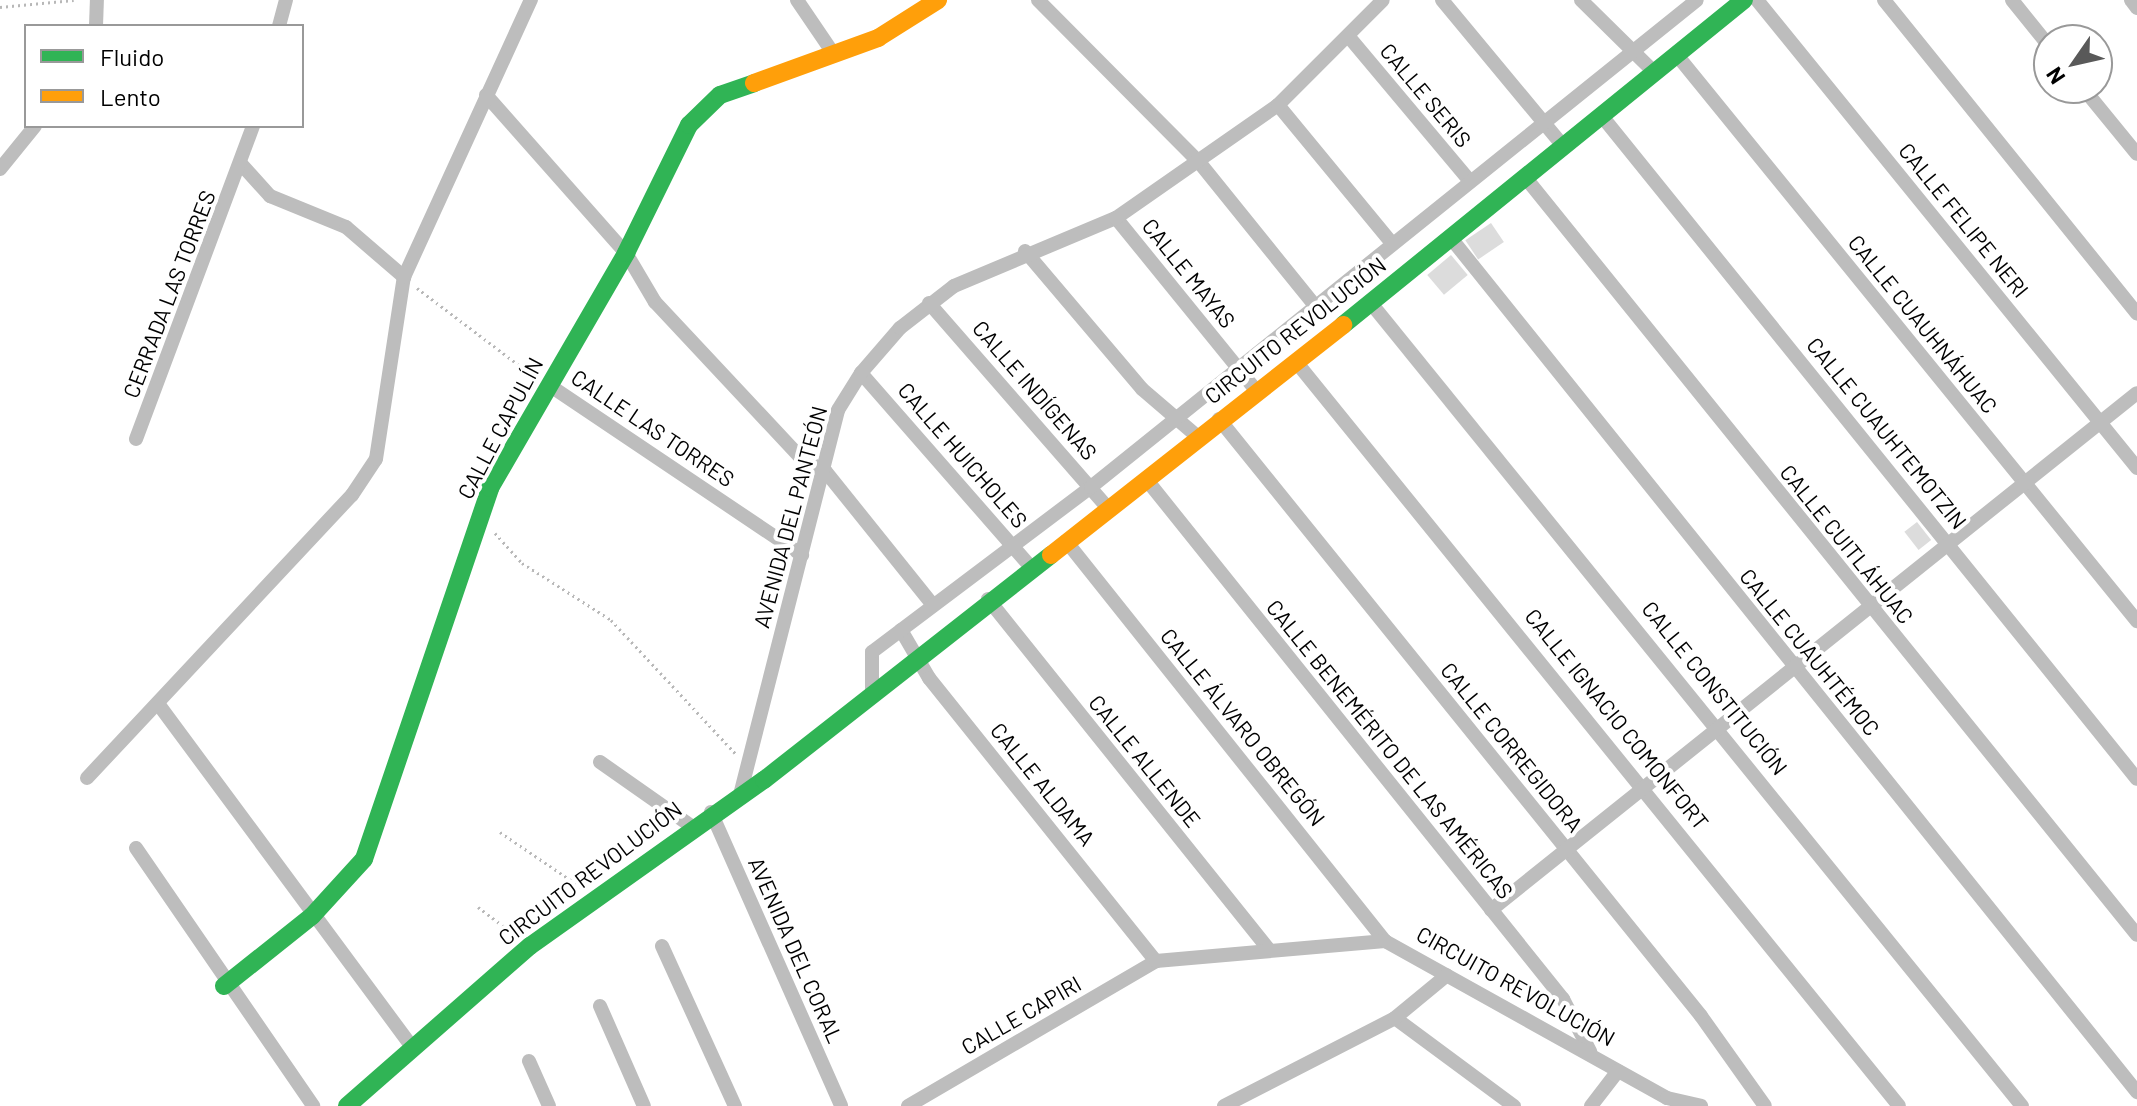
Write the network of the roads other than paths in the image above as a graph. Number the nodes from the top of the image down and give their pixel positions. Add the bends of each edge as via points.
1 (97, 0) edge
2 (286, 0) edge
3 (531, 0) edge
4 (797, 0) edge
5 (938, 0) edge
6 (1038, 0) edge
7 (1383, 0) edge
8 (1442, 0) edge
9 (1581, 0) edge
10 (1697, 0) edge
11 (1744, 0) edge
12 (1757, 0) edge
13 (1884, 0) edge
14 (2012, 0) edge
15 (2131, 0) edge
16 (2137, 8) edge
17 (96, 24) edge
18 (280, 24) edge
19 (2033, 26) edge
20 (1349, 37) junction
21 (831, 50) junction
22 (1633, 52) junction
23 (1676, 54) junction
24 (1654, 72) junction
25 (486, 95) junction
26 (2096, 104) edge
27 (1278, 105) junction
28 (1601, 115) junction
29 (1544, 121) junction
30 (33, 128) edge
31 (252, 128) edge
32 (1563, 146) junction
33 (2137, 154) edge
34 (1199, 162) junction
35 (242, 165) junction
36 (0, 169) edge
37 (1525, 177) junction
38 (1469, 180) junction
39 (1116, 218) junction
40 (1450, 237) junction
41 (1391, 242) junction
42 (1025, 251) junction
43 (626, 253) junction
44 (404, 277) junction
45 (1370, 302) junction
46 (929, 303) junction
47 (1315, 306) junction
48 (2137, 314) edge
49 (1297, 363) junction
50 (1238, 368) junction
51 (861, 373) junction
52 (549, 385) junction
53 (1258, 393) junction
54 (2137, 393) edge
55 (1174, 417) junction
56 (1219, 419) junction
57 (2100, 423) junction
58 (1198, 437) junction
59 (136, 439) dead end
60 (2137, 468) edge
61 (826, 472) junction
62 (1146, 479) junction
63 (2025, 484) junction
64 (1091, 487) junction
65 (1107, 507) junction
66 (1066, 541) junction
67 (1013, 545) junction
68 (1950, 546) junction
69 (802, 555) junction
70 (1030, 566) junction
71 (988, 599) junction
72 (933, 605) junction
73 (1871, 610) junction
74 (2137, 621) edge
75 (901, 630) junction
76 (918, 655) junction
77 (1795, 669) junction
78 (872, 691) junction
79 (159, 705) junction
80 (1721, 728) junction
81 (600, 762) dead end
82 (87, 778) dead end
83 (2137, 779) edge
84 (1646, 788) junction
85 (740, 795) junction
86 (711, 812) junction
87 (691, 826) junction
88 (136, 848) dead end
89 (1567, 850) junction
90 (1491, 910) junction
91 (312, 916) junction
92 (2137, 935) edge
93 (1385, 941) junction
94 (662, 946) dead end
95 (1268, 949) junction
96 (1156, 961) junction
97 (1447, 975) junction
98 (224, 986) junction
99 (600, 1006) dead end
100 (1395, 1018) junction
101 (413, 1048) junction
102 (1590, 1051) junction
103 (529, 1061) dead end
104 (1618, 1071) junction
105 (2137, 1092) edge
106 (1250, 1102) edge
107 (313, 1106) edge
108 (347, 1106) edge
109 (549, 1106) edge
110 (644, 1106) edge
111 (735, 1106) edge
112 (841, 1106) edge
113 (908, 1106) edge
114 (1224, 1106) edge
115 (1514, 1106) edge
116 (1591, 1106) edge
117 (1701, 1106) edge
118 (1765, 1106) edge
119 (1899, 1106) edge
120 (2022, 1106) edge

1 - 17 street
2 - 18 street
3 - 25 street
4 - 21 street
5 - 21 street, CALLE CAPULÍN via 878,38
6 - 34 street
7 - 20 street, AVENIDA DEL PANTEÓN
8 - 29 street
9 - 22 street
10 - 22 street, CIRCUITO REVOLUCIÓN
11 - 23 street, CIRCUITO REVOLUCIÓN
12 - 57 street, CALLE FELIPE NERI
13 - 48 street
14 - 19 street
15 - 16 street
20 - 27 street, AVENIDA DEL PANTEÓN
20 - 38 street, CALLE SERIS
21 - 43 street, CALLE CAPULÍN via 704,106
22 - 24 street
22 - 29 street, CIRCUITO REVOLUCIÓN
23 - 24 street, CIRCUITO REVOLUCIÓN
23 - 63 street, CALLE CUAUHNÁHUAC
24 - 28 street, CIRCUITO REVOLUCIÓN
25 - 43 street
25 - 44 street
26 - 33 street
27 - 34 street, AVENIDA DEL PANTEÓN
27 - 41 street
28 - 32 street, CIRCUITO REVOLUCIÓN
28 - 68 street, CALLE CUAUHTEMOTZIN
29 - 32 street
29 - 38 street, CIRCUITO REVOLUCIÓN
30 - 36 street
31 - 35 street
32 - 37 street, CIRCUITO REVOLUCIÓN
34 - 39 street, AVENIDA DEL PANTEÓN
34 - 47 street
35 - 44 street via 270,196 346,227
35 - 59 street, CERRADA LAS TORRES
37 - 40 street, CIRCUITO REVOLUCIÓN
37 - 73 street, CALLE CUITLÁHUAC
38 - 41 street, CIRCUITO REVOLUCIÓN
39 - 42 street, AVENIDA DEL PANTEÓN via 1081,237
39 - 50 street, CALLE MAYAS
40 - 45 street, CIRCUITO REVOLUCIÓN
40 - 77 street, CALLE CUAUHTÉMOC
41 - 47 street, CIRCUITO REVOLUCIÓN
42 - 46 street, AVENIDA DEL PANTEÓN
42 - 55 street
43 - 52 street, CALLE CAPULÍN
43 - 61 street via 655,302 749,406 802,459
44 - 79 street via 376,459 352,495
45 - 49 street, CIRCUITO REVOLUCIÓN
45 - 80 street, CALLE CONSTITUCIÓN
46 - 51 street, AVENIDA DEL PANTEÓN
46 - 64 street, CALLE INDÍGENAS
47 - 50 street, CIRCUITO REVOLUCIÓN
49 - 53 street, CIRCUITO REVOLUCIÓN
49 - 84 street, CALLE IGNACIO COMONFORT
50 - 53 street, CALLE MAYAS
50 - 55 street, CIRCUITO REVOLUCIÓN
51 - 61 street, AVENIDA DEL PANTEÓN via 838,410
51 - 67 street, CALLE HUICHOLES
52 - 69 street, CALLE LAS TORRES
52 - 91 street, CALLE CAPULÍN via 479,517 364,859
53 - 56 street, CIRCUITO REVOLUCIÓN
54 - 57 street
55 - 58 street
55 - 64 street, CIRCUITO REVOLUCIÓN
56 - 58 street, CIRCUITO REVOLUCIÓN
56 - 89 street, CALLE CORREGIDORA
57 - 60 street, CALLE FELIPE NERI
57 - 63 street
58 - 62 street, CIRCUITO REVOLUCIÓN
61 - 69 street, AVENIDA DEL PANTEÓN
61 - 72 street
62 - 65 street, CIRCUITO REVOLUCIÓN
62 - 90 street, CALLE BENEMÉRITO DE LAS AMÉRICAS
63 - 68 street
63 - 74 street, CALLE CUAUHNÁHUAC
64 - 65 street, CALLE INDÍGENAS
64 - 67 street, CIRCUITO REVOLUCIÓN
65 - 66 street, CIRCUITO REVOLUCIÓN
66 - 70 street, CIRCUITO REVOLUCIÓN
66 - 93 street, CALLE ÁLVARO OBREGÓN
67 - 70 street, CALLE HUICHOLES
67 - 72 street, CIRCUITO REVOLUCIÓN
68 - 73 street
68 - 83 street, CALLE CUAUHTEMOTZIN
69 - 85 street, AVENIDA DEL PANTEÓN
70 - 71 street, CIRCUITO REVOLUCIÓN
71 - 76 street, CIRCUITO REVOLUCIÓN
71 - 95 street, CALLE ALLENDE
72 - 75 street, CIRCUITO REVOLUCIÓN
73 - 77 street
73 - 92 street, CALLE CUITLÁHUAC
75 - 76 street, CALLE ALDAMA
75 - 78 street, CIRCUITO REVOLUCIÓN via 872,652
76 - 78 street, CIRCUITO REVOLUCIÓN
76 - 96 street, CALLE ALDAMA
77 - 80 street
77 - 105 street, CALLE CUAUHTÉMOC
78 - 85 street, CIRCUITO REVOLUCIÓN
79 - 82 street
79 - 91 street
80 - 84 street
80 - 120 street, CALLE CONSTITUCIÓN
81 - 87 street
84 - 89 street
84 - 119 street, CALLE IGNACIO COMONFORT
85 - 86 street, CIRCUITO REVOLUCIÓN
86 - 87 street, CIRCUITO REVOLUCIÓN
86 - 112 street, AVENIDA DEL CORAL
87 - 101 street, CIRCUITO REVOLUCIÓN via 530,946
88 - 98 street
89 - 90 street
89 - 118 street, CALLE CORREGIDORA
90 - 102 street, CALLE BENEMÉRITO DE LAS AMÉRICAS via 1563,999
91 - 98 street, CALLE CAPULÍN
91 - 101 street
93 - 95 street, CIRCUITO REVOLUCIÓN
93 - 97 street, CIRCUITO REVOLUCIÓN
94 - 111 street
95 - 96 street, CIRCUITO REVOLUCIÓN
96 - 113 street, CALLE CAPIRI
97 - 100 street
97 - 102 street, CIRCUITO REVOLUCIÓN
98 - 107 street
99 - 110 street
100 - 106 street
100 - 115 street
101 - 108 street, CIRCUITO REVOLUCIÓN
102 - 104 street, CIRCUITO REVOLUCIÓN
103 - 109 street
104 - 116 street
104 - 117 street, CIRCUITO REVOLUCIÓN via 1667,1098
106 - 114 street

